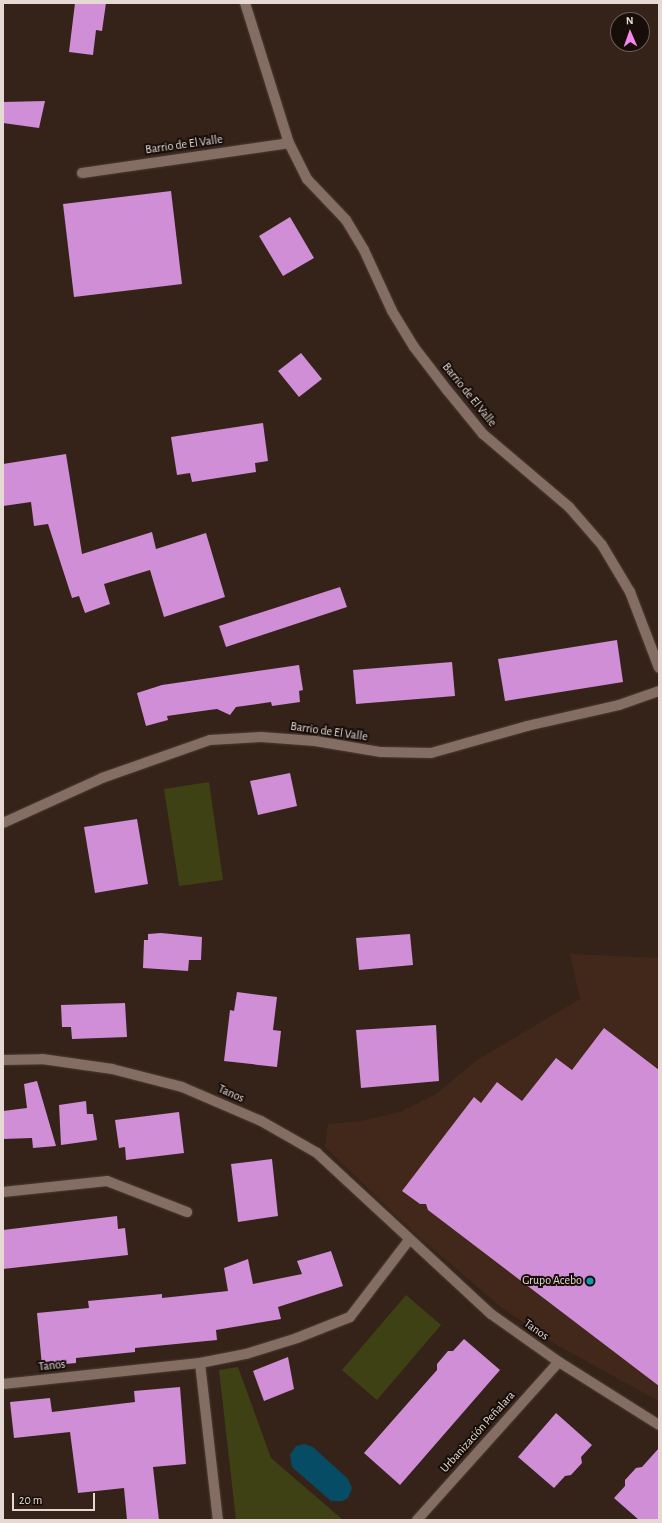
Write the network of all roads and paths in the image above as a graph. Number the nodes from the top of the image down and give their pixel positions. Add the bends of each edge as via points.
1 (245, 3) edge
2 (289, 143) junction
3 (82, 173) dead end
4 (659, 668) edge
5 (659, 690) edge
6 (3, 823) edge
7 (3, 1060) edge
8 (3, 1192) edge
9 (187, 1212) dead end
10 (409, 1240) junction
11 (559, 1362) junction
12 (200, 1363) junction
13 (3, 1384) edge
14 (659, 1424) edge
15 (218, 1520) edge
16 (417, 1520) edge

1 - 2 street, Barrio de El Valle
2 - 3 street, Barrio de El Valle
2 - 4 street, Barrio de El Valle via 307,179 346,220 364,250 392,311 414,347 447,390 483,434 569,507 602,545 630,592
5 - 6 street, Barrio de El Valle via 619,705 527,726 431,753 381,752 315,741 261,737 210,740 102,778
7 - 10 street, Tanos via 42,1059 112,1069 182,1086 260,1121 317,1153
8 - 9 street via 107,1181
10 - 11 street, Tanos via 491,1314
10 - 12 street, Tanos via 350,1317 246,1354
11 - 14 street, Tanos
11 - 16 street, Urbanización Peñalara
12 - 13 street, Tanos
12 - 15 street

